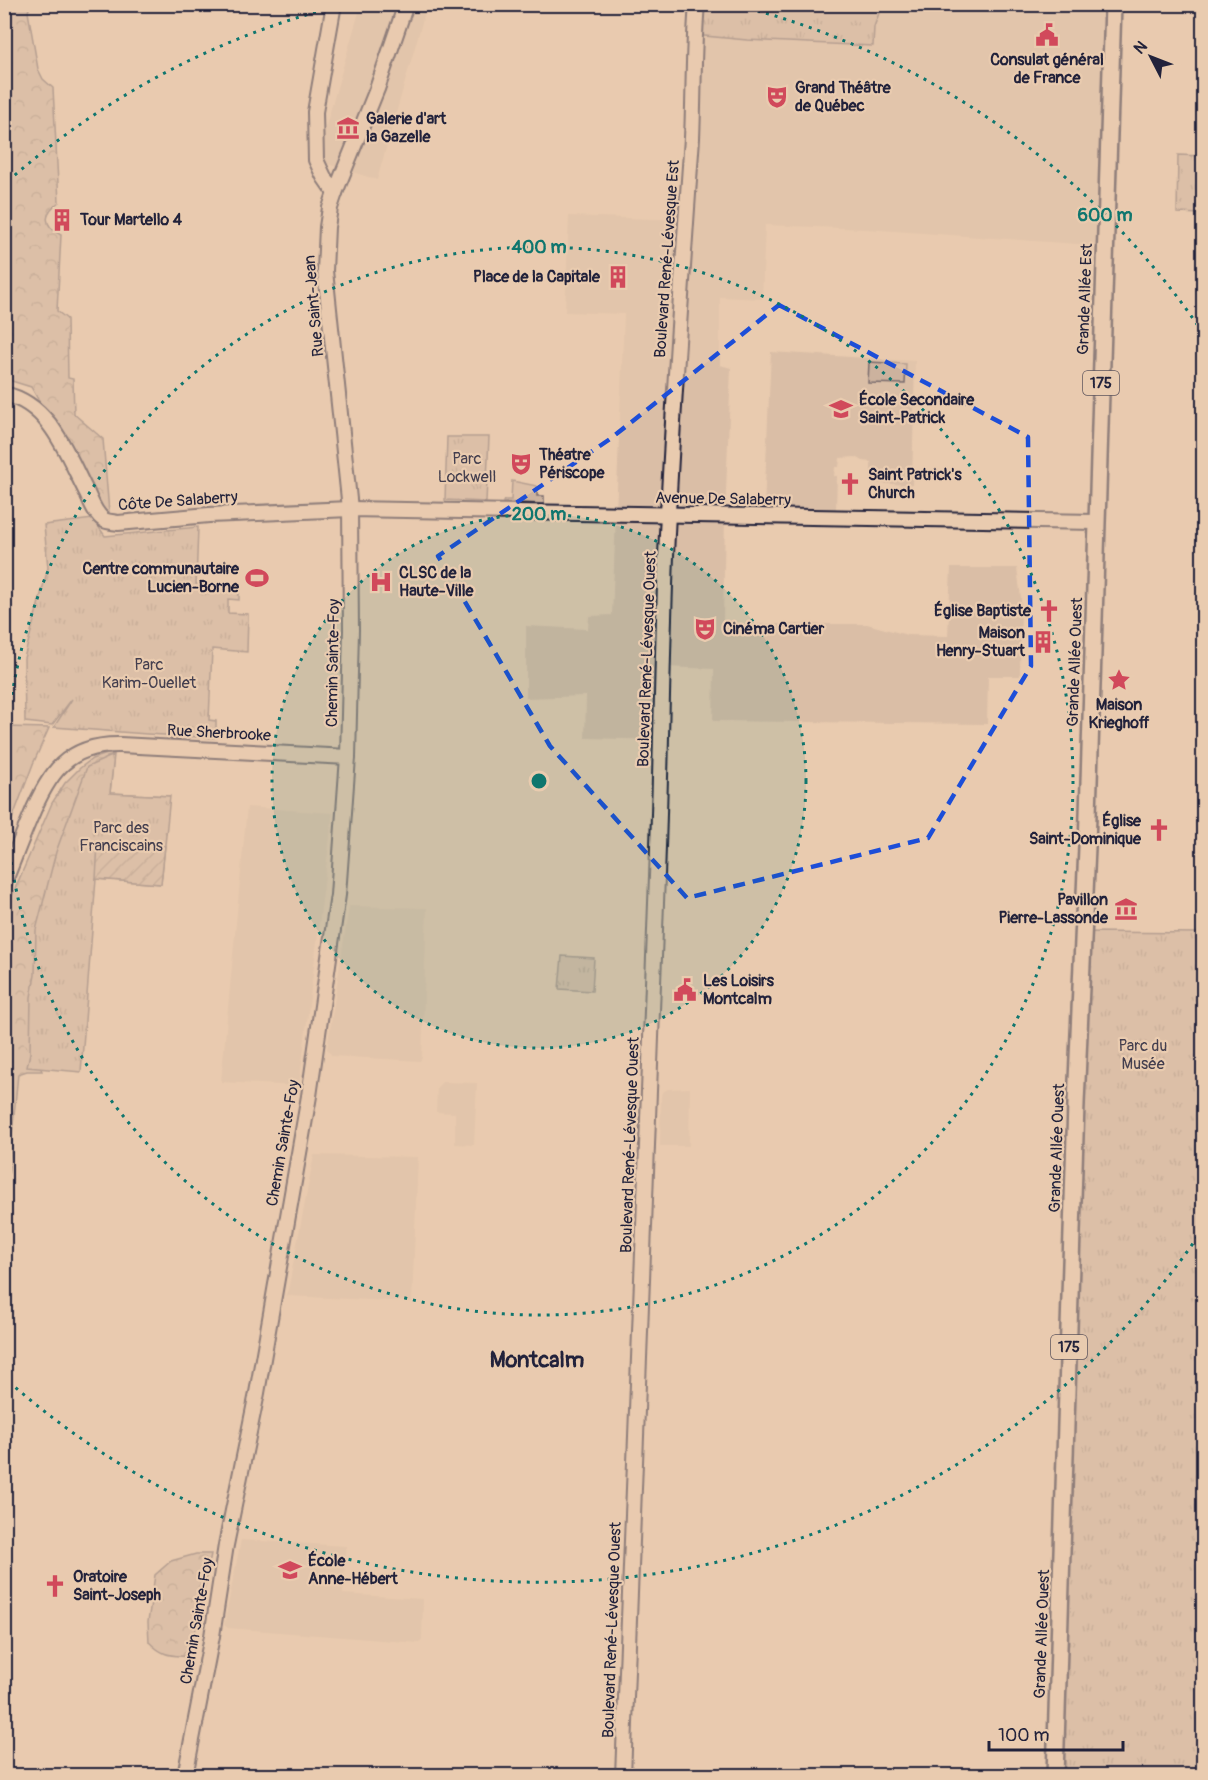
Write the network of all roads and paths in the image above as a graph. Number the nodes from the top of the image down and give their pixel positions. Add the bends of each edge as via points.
1 (334, 4) edge
2 (406, 4) edge
3 (697, 4) edge
4 (1113, 4) edge
5 (335, 193) junction
6 (4, 393) edge
7 (350, 509) junction
8 (668, 515) junction
9 (1096, 522) junction
10 (348, 758) junction
11 (4, 883) edge
12 (184, 1776) edge
13 (623, 1776) edge
14 (1055, 1776) edge

1 - 5 main road via 315,112 316,160
2 - 5 main road, Rue Saint-Jean
3 - 8 main road, Boulevard René-Lévesque Est
4 - 9 main road, Grande Allée Est / 175
5 - 7 main road, Rue Saint-Jean via 327,227 325,271
6 - 7 main road, Côte De Salaberry via 28,402 43,415 96,511 106,521
7 - 8 main road, Avenue De Salaberry
7 - 10 main road, Chemin Sainte-Foy
8 - 9 main road, Avenue De Salaberry
8 - 13 main road, Boulevard René-Lévesque Ouest
9 - 14 main road, Grande Allée Ouest / 175
10 - 11 main road, Rue Sherbrooke via 107,744 89,748 72,756 49,778
10 - 12 main road, Chemin Sainte-Foy via 338,895 309,1096

